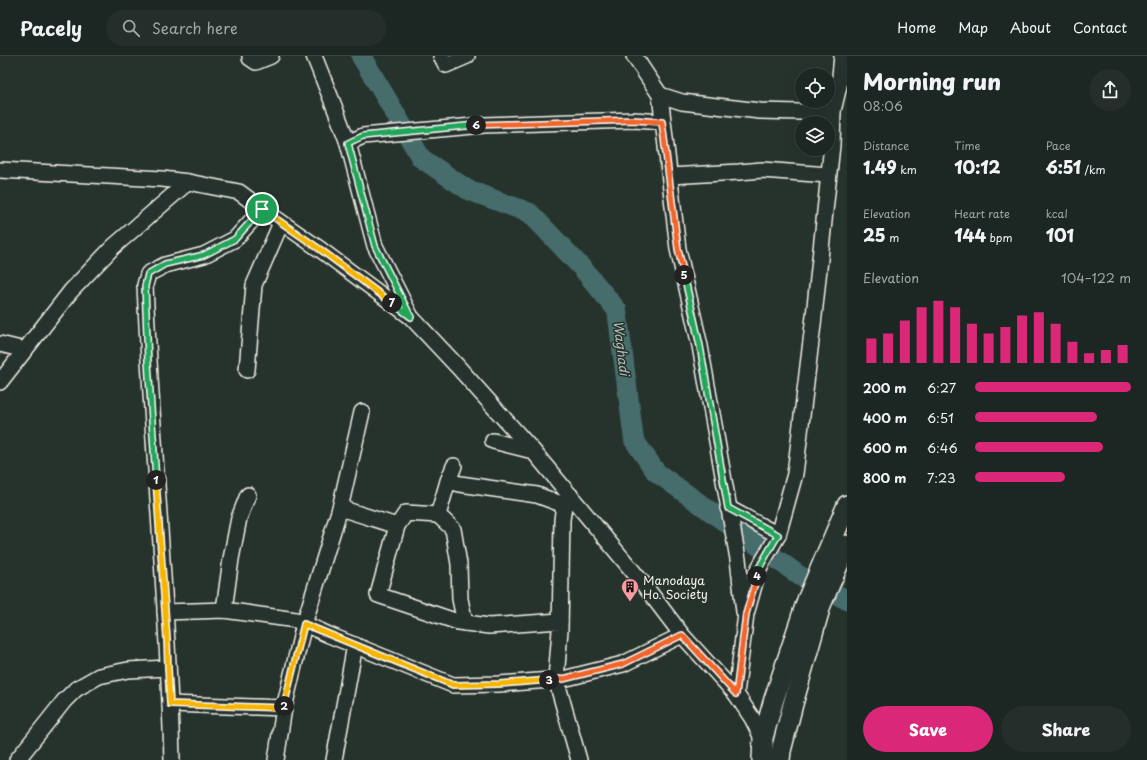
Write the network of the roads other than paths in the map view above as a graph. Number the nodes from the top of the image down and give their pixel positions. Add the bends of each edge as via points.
1 (250, 56) edge
2 (271, 56) edge
3 (314, 56) edge
4 (441, 56) edge
5 (467, 56) edge
6 (634, 56) edge
7 (842, 56) edge
8 (843, 87) edge
9 (660, 95) junction
10 (833, 111) junction
11 (662, 122) junction
12 (348, 143) junction
13 (0, 170) edge
14 (828, 175) junction
15 (670, 176) junction
16 (188, 182) junction
17 (262, 209) junction
18 (281, 223) junction
19 (411, 317) junction
20 (0, 344) edge
21 (25, 350) junction
22 (247, 370) dead end
23 (0, 382) edge
24 (362, 412) dead end
25 (493, 441) dead end
26 (534, 451) junction
27 (454, 466) dead end
28 (448, 480) junction
29 (248, 495) dead end
30 (567, 500) junction
31 (847, 505) edge
32 (340, 508) junction
33 (729, 512) junction
34 (438, 515) junction
35 (397, 526) junction
36 (778, 535) junction
37 (841, 553) edge
38 (814, 603) junction
39 (224, 610) junction
40 (165, 612) junction
41 (560, 621) junction
42 (465, 623) junction
43 (304, 624) junction
44 (745, 625) junction
45 (682, 635) junction
46 (355, 645) junction
47 (168, 668) junction
48 (556, 679) junction
49 (736, 694) junction
50 (170, 704) junction
51 (284, 708) junction
52 (762, 738) junction
53 (17, 760) edge
54 (172, 760) edge
55 (276, 760) edge
56 (334, 760) edge
57 (579, 760) edge
58 (762, 760) edge
59 (772, 760) edge
60 (780, 760) edge

1 - 2 street via 256,62
3 - 12 street
4 - 5 street via 446,66
6 - 9 street
7 - 8 street
8 - 10 street
9 - 10 street via 682,102 760,111
9 - 11 street
10 - 14 street
11 - 12 street via 634,120 484,125 363,136
11 - 15 street
12 - 19 street via 375,246
13 - 16 street
14 - 15 street via 762,170
14 - 36 street via 795,474
15 - 33 street via 678,249 700,346
16 - 17 street via 239,192
16 - 21 street via 113,247 72,290
17 - 18 street
17 - 40 street via 235,239 204,255 165,264 148,274 145,286
18 - 19 street
18 - 22 street via 254,285
19 - 26 street
20 - 21 street
21 - 23 street
24 - 32 street
25 - 26 street
26 - 30 street
27 - 28 street
28 - 30 street
28 - 34 street
29 - 39 street via 239,518
30 - 41 street via 562,520
30 - 45 street via 642,581
31 - 37 main road
32 - 35 street
32 - 43 street
33 - 36 street
33 - 44 street via 738,559
34 - 35 street via 406,513
34 - 42 street via 453,530
35 - 42 street via 378,595
36 - 44 street via 759,568
37 - 38 main road
38 - 52 main road via 776,692
38 - 60 main road
39 - 40 street
39 - 43 street via 296,620
40 - 47 street
41 - 42 street via 489,626
41 - 48 street
43 - 46 street
43 - 51 street
44 - 49 street
45 - 48 street via 623,664
45 - 49 street
46 - 48 street via 453,685
46 - 56 street
47 - 50 street
47 - 53 street via 128,670 99,676 76,689
48 - 57 street
49 - 52 street
50 - 51 street
50 - 54 street
51 - 55 street
52 - 58 main road
52 - 59 street

